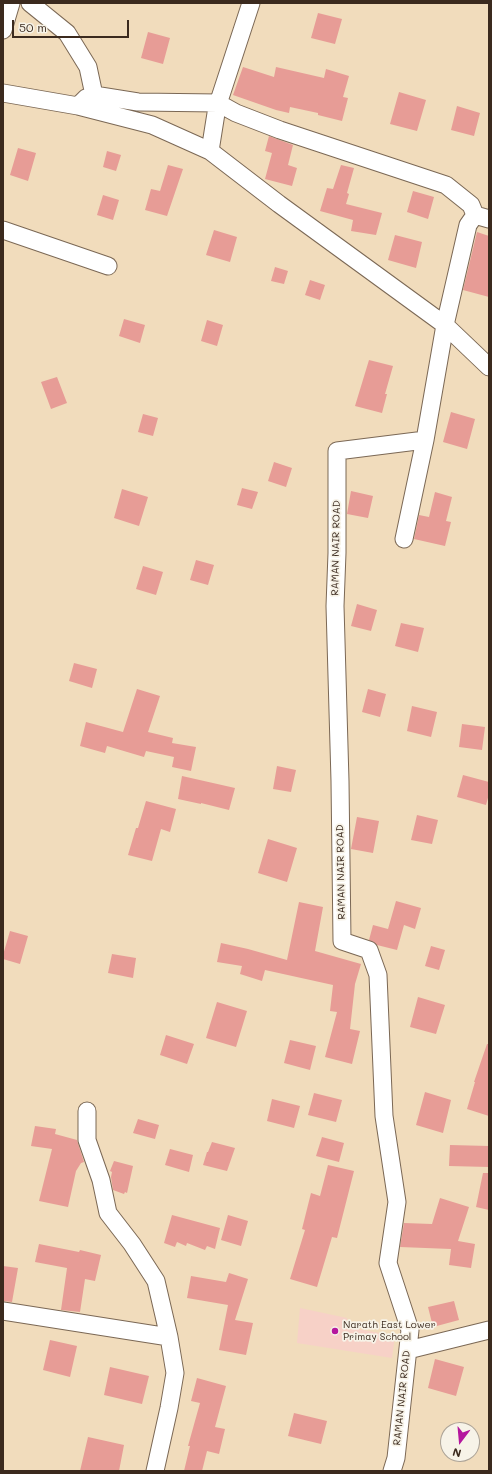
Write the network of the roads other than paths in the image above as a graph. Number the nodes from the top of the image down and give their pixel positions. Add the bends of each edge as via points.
1 (12, 3) edge
2 (30, 3) edge
3 (251, 3) edge
4 (3, 30) edge
5 (3, 93) edge
6 (94, 95) junction
7 (218, 103) junction
8 (78, 106) junction
9 (210, 151) junction
10 (482, 217) edge
11 (3, 230) edge
12 (108, 266) dead end
13 (446, 325) junction
14 (489, 367) edge
15 (425, 440) junction
16 (404, 539) dead end
17 (87, 1111) dead end
18 (3, 1311) edge
19 (489, 1330) edge
20 (169, 1337) junction
21 (408, 1350) junction
22 (156, 1471) edge
23 (392, 1471) edge

1 - 4 street
2 - 6 street via 67,33 88,67
3 - 7 street
5 - 8 street
6 - 7 street via 138,102
6 - 8 street via 86,98
7 - 9 street
7 - 10 street via 280,130 446,185
8 - 9 street via 152,125
9 - 13 street
10 - 13 street via 468,225
11 - 12 street
13 - 14 street
13 - 15 street
15 - 16 street
15 - 21 street, RAMAN NAIR ROAD via 337,451 335,606 342,941 369,950 378,976 384,1116 397,1202 388,1263 410,1330
17 - 20 street via 88,1140 108,1213 156,1281
18 - 20 street
19 - 21 street
20 - 22 street via 175,1373
21 - 23 street, RAMAN NAIR ROAD via 396,1458

